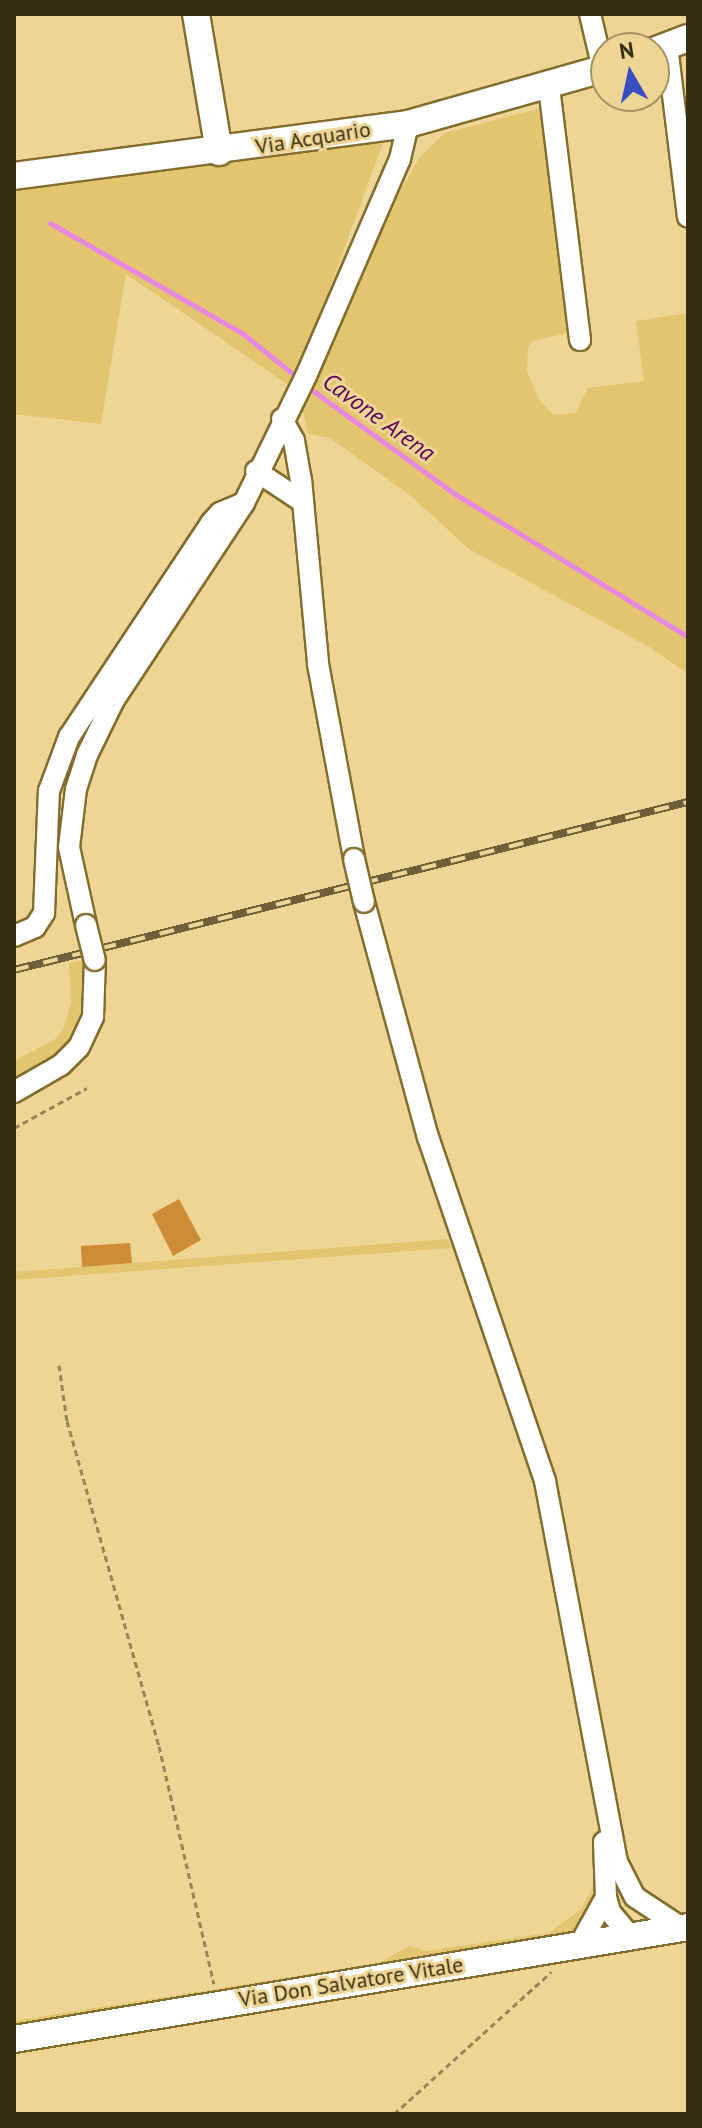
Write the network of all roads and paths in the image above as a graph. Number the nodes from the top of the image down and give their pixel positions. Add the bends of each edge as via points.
1 (196, 14) edge
2 (670, 45) edge
3 (590, 74) edge
4 (549, 87) junction
5 (408, 124) junction
6 (219, 152) junction
7 (14, 176) edge
8 (688, 217) edge
9 (580, 340) dead end
10 (282, 419) junction
11 (256, 471) junction
12 (300, 500) junction
13 (244, 503) junction
14 (14, 936) edge
15 (87, 1088) dead end
16 (14, 1092) edge
17 (14, 1128) edge
18 (59, 1365) dead end
19 (604, 1810) junction
20 (606, 1897) junction
21 (642, 1903) junction
22 (685, 1928) edge
23 (631, 1937) junction
24 (569, 1946) junction
25 (219, 2004) junction
26 (14, 2039) edge
27 (394, 2114) edge

1 - 6 street
2 - 8 street
3 - 4 street, Via Acquario
4 - 5 street, Via Acquario
4 - 9 street
5 - 6 street, Via Acquario
5 - 10 street via 400,159 296,399
6 - 7 street, Via Acquario
10 - 11 street
10 - 12 street via 294,441
11 - 12 street
11 - 13 street
12 - 19 street, bridge via 318,664 354,859 428,1137 545,1481 574,1616
13 - 14 street via 211,523 69,737 48,802 44,913 35,927
13 - 16 street, bridge via 114,700 87,755 76,789 69,847 95,960 93,1017 79,1047 61,1065
15 - 17 path
18 - 25 path via 67,1421 159,1746
19 - 20 street
19 - 21 street via 617,1862
20 - 23 street via 610,1912
20 - 24 street
21 - 22 street
21 - 23 street
22 - 23 street, Via Don Salvatore Vitale
23 - 24 street, Via Don Salvatore Vitale
24 - 25 street, Via Don Salvatore Vitale
24 - 27 path via 550,1975
25 - 26 street, Via Don Salvatore Vitale

